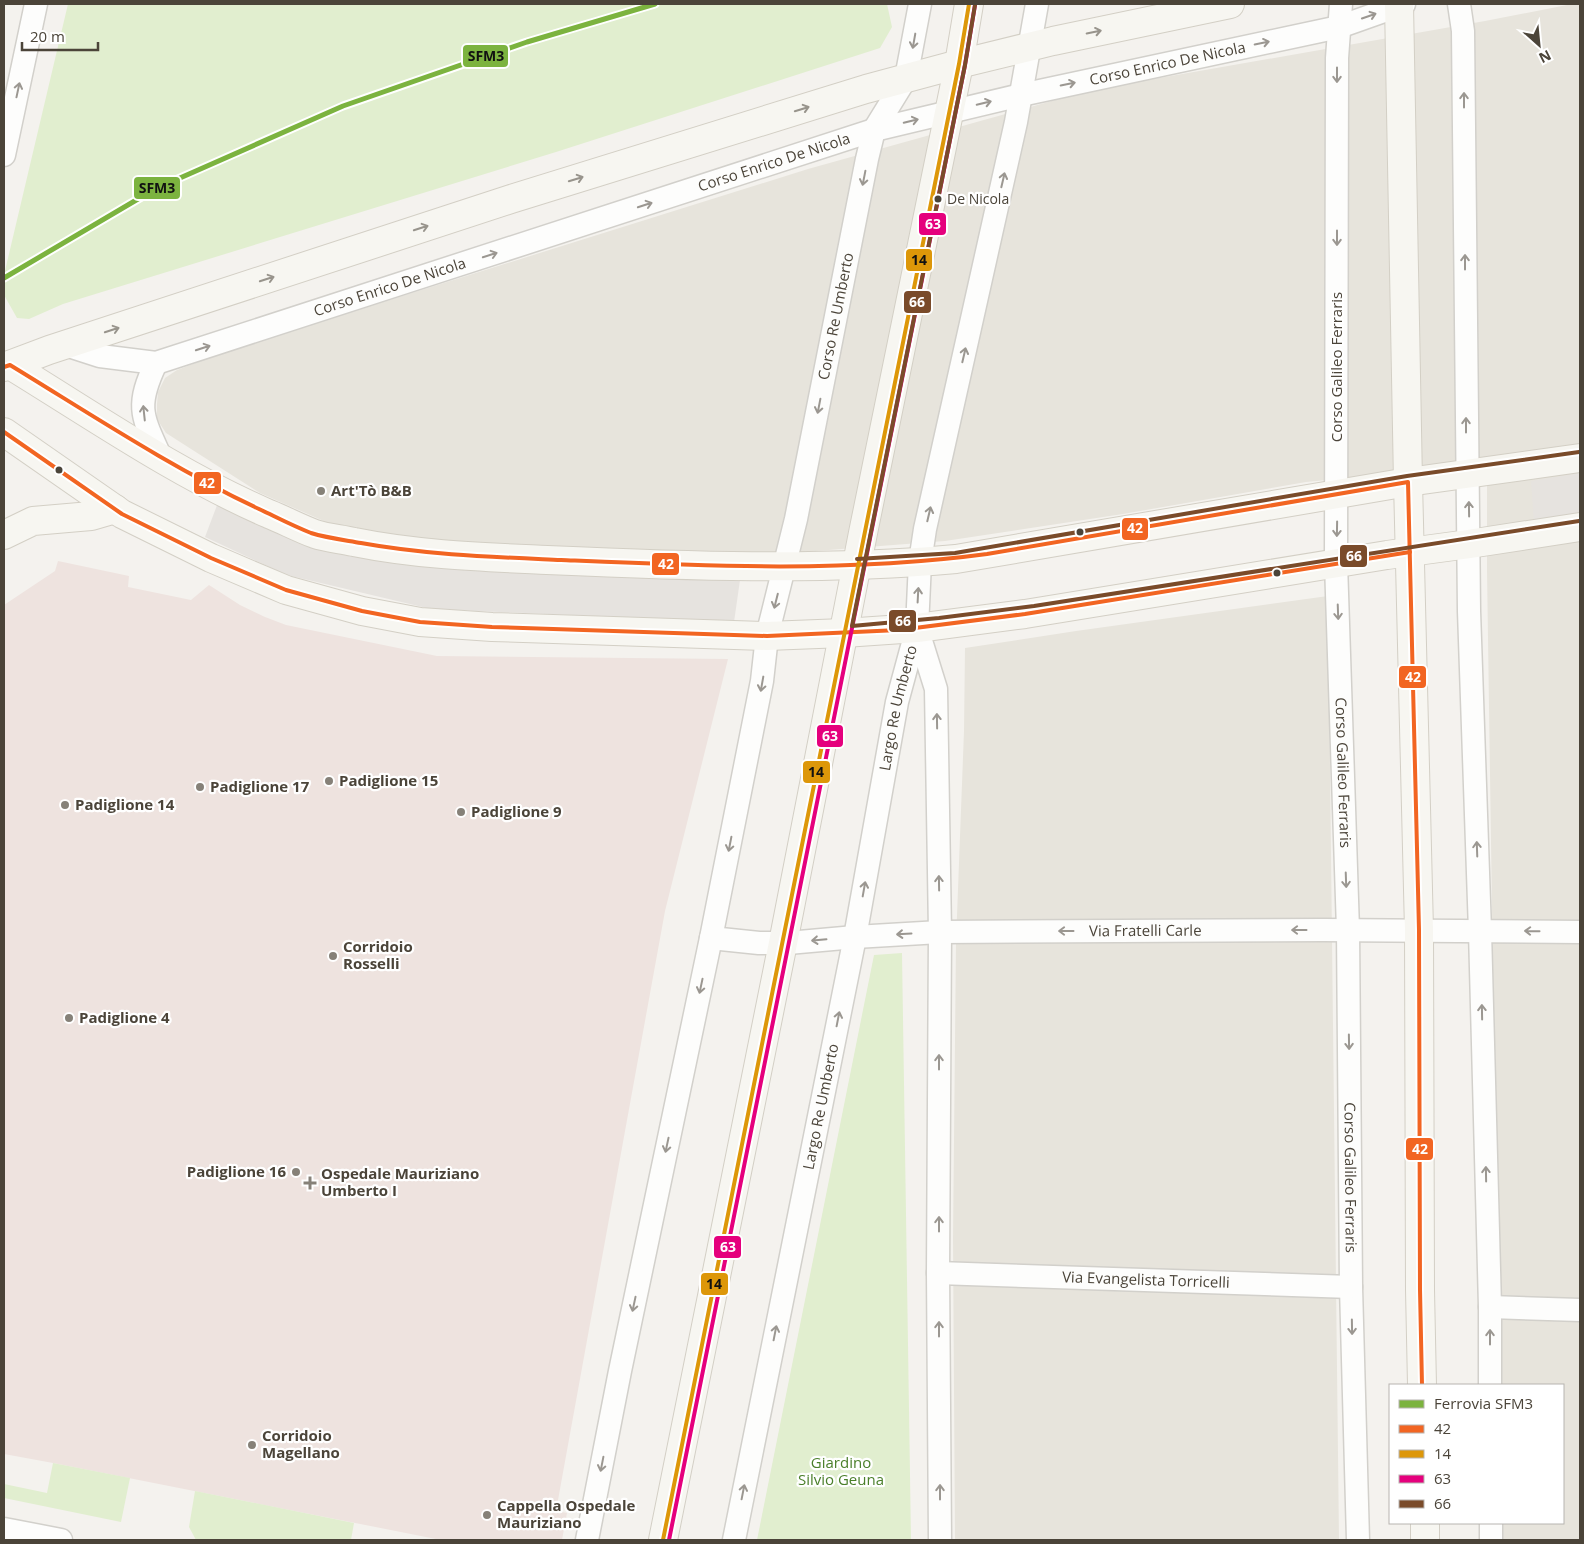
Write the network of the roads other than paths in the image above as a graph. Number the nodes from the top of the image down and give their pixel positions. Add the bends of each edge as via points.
1 (36, 4) edge
2 (920, 4) edge
3 (969, 4) edge
4 (1037, 4) edge
5 (1230, 4) edge
6 (1341, 4) edge
7 (1401, 4) edge
8 (1459, 4) edge
9 (1338, 27) junction
10 (1030, 47) junction
11 (958, 64) junction
12 (906, 78) junction
13 (1021, 95) junction
14 (948, 112) junction
15 (874, 130) junction
16 (4, 155) edge
17 (66, 345) junction
18 (156, 363) junction
19 (7, 366) edge
20 (4, 432) edge
21 (161, 458) junction
22 (1580, 458) edge
23 (1468, 474) junction
24 (1408, 482) junction
25 (1337, 494) junction
26 (115, 510) junction
27 (1580, 527) edge
28 (4, 535) edge
29 (1469, 544) junction
30 (1410, 552) junction
31 (920, 562) junction
32 (1336, 563) junction
33 (857, 565) junction
34 (784, 566) junction
35 (917, 628) junction
36 (844, 633) junction
37 (767, 636) junction
38 (1348, 930) junction
39 (1419, 930) junction
40 (1480, 931) junction
41 (940, 932) junction
42 (1580, 932) edge
43 (855, 937) junction
44 (711, 938) junction
45 (783, 943) junction
46 (938, 1273) junction
47 (1351, 1287) junction
48 (1490, 1307) junction
49 (1580, 1310) edge
50 (1422, 1384) edge
51 (1490, 1384) edge
52 (1424, 1524) edge
53 (1491, 1524) edge
54 (4, 1529) edge
55 (61, 1540) edge
56 (587, 1540) edge
57 (663, 1540) edge
58 (734, 1540) edge
59 (940, 1540) edge
60 (1358, 1540) edge
61 (1425, 1540) edge
62 (1491, 1540) edge

16 -> 1 street
2 -> 12 street, Corso Re Umberto
3 - 11 street
4 - 10 street
10 -> 5 street
6 - 9 street, Corso Galileo Ferraris
9 -> 7 street, Corso Enrico De Nicola
7 - 24 street
23 -> 8 street via 1463,31
13 -> 9 street, Corso Enrico De Nicola
9 -> 25 street, Corso Galileo Ferraris
10 - 11 street
10 - 13 street
11 - 12 street
11 - 14 street
12 - 15 street, Corso Re Umberto
17 -> 12 street via 520,196
14 -> 13 street, Corso Enrico De Nicola
31 -> 13 street
15 -> 14 street, Corso Enrico De Nicola
14 - 33 street
18 -> 15 street, Corso Enrico De Nicola
15 -> 34 street, Corso Re Umberto
17 - 18 street, Corso Enrico De Nicola via 100,356
17 - 19 street
21 -> 18 street via 144,420 143,399
19 - 21 street
20 - 26 street
21 - 34 street via 238,500 316,534 387,549 472,557
22 - 23 street
23 - 24 street
29 -> 23 street
24 - 25 street
24 - 30 street
25 - 31 street via 987,554
25 -> 32 street, Corso Galileo Ferraris
26 - 28 street via 91,516 34,520
26 - 37 street via 211,558 286,590 362,611 420,622 492,627
27 - 29 street
29 - 30 street
40 -> 29 street
30 - 32 street
30 - 39 street
31 - 33 street
35 -> 31 street
32 - 35 street via 1025,614
32 -> 38 street, Corso Galileo Ferraris
33 - 34 street
33 - 36 street
34 -> 37 street, Corso Re Umberto
35 - 36 street
41 -> 35 street, Largo Re Umberto via 936,689
43 -> 35 street, Largo Re Umberto via 897,702
36 - 37 street
36 - 45 street
37 -> 44 street via 762,681
38 - 39 street, Via Fratelli Carle
38 -> 41 street, Via Fratelli Carle
38 -> 47 street, Corso Galileo Ferraris
39 - 40 street, Via Fratelli Carle
39 - 50 street
42 -> 40 street, Via Fratelli Carle
48 -> 40 street
41 -> 43 street, Via Fratelli Carle
46 -> 41 street, Largo Re Umberto
43 -> 45 street, Via Fratelli Carle
58 -> 43 street, Largo Re Umberto
44 - 45 street, Via Fratelli Carle
44 -> 56 street
45 - 57 street
46 - 47 street, Via Evangelista Torricelli
59 -> 46 street, Largo Re Umberto
47 -> 60 street, Corso Galileo Ferraris
48 - 49 street
51 -> 48 street
52 - 61 street
53 - 62 street
54 - 55 street

